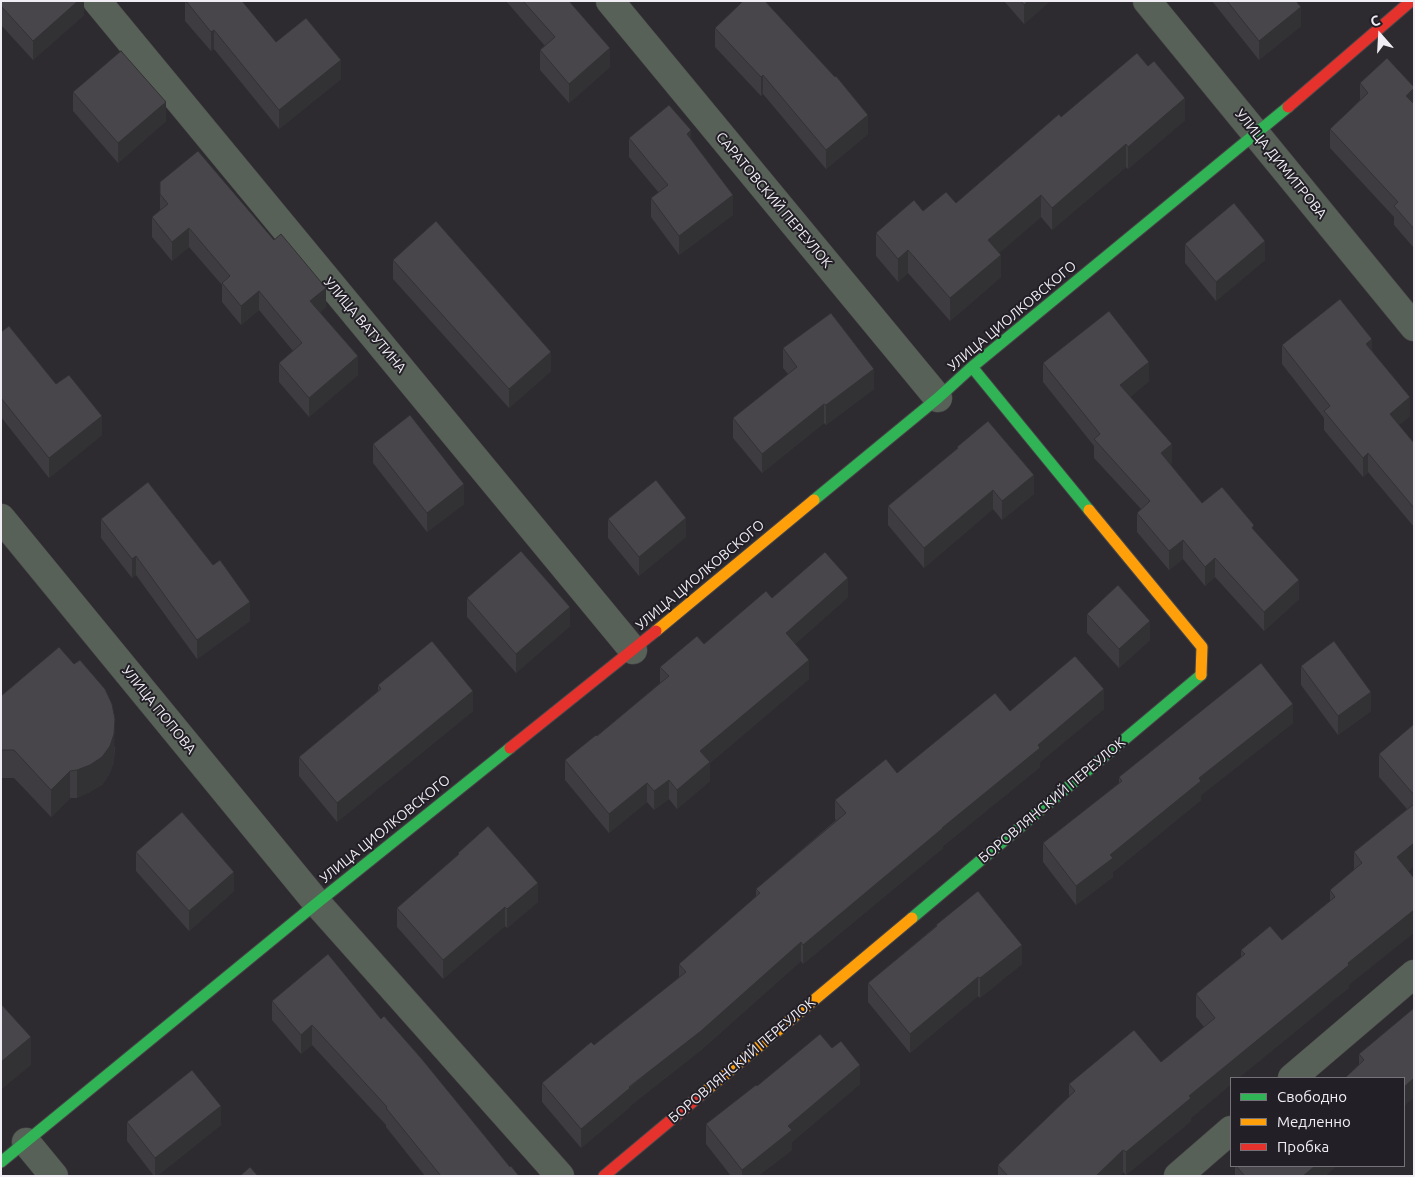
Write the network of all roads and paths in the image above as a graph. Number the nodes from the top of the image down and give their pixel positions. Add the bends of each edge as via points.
1 (97, 1) edge
2 (610, 1) edge
3 (1147, 1) edge
4 (1411, 1) edge
5 (1256, 134) junction
6 (1414, 327) edge
7 (972, 367) junction
8 (938, 398) junction
9 (1, 518) edge
10 (633, 650) junction
11 (316, 903) junction
12 (1414, 974) edge
13 (1293, 1077) edge
14 (1230, 1131) edge
15 (26, 1142) junction
16 (1, 1162) edge
17 (54, 1176) edge
18 (560, 1176) edge
19 (604, 1176) edge
20 (1178, 1176) edge

1 - 10 street, УЛИЦА ВАТУТИНА
2 - 8 street, САРАТОВСКИЙ ПЕРЕУЛОК
3 - 5 street, УЛИЦА ДИМИТРОВА
4 - 5 street, УЛИЦА ЦИОЛКОВСКОГО
5 - 6 street, УЛИЦА ДИМИТРОВА
5 - 7 street, УЛИЦА ЦИОЛКОВСКОГО
7 - 8 street, УЛИЦА ЦИОЛКОВСКОГО
7 - 19 street, БОРОВЛЯНСКИЙ ПЕРЕУЛОК via 1202,647 1201,676
8 - 10 street, УЛИЦА ЦИОЛКОВСКОГО
9 - 11 street, УЛИЦА ПОПОВА
10 - 11 street, УЛИЦА ЦИОЛКОВСКОГО
11 - 15 street, УЛИЦА ЦИОЛКОВСКОГО
11 - 18 street
12 - 13 street
14 - 20 street
15 - 16 street, УЛИЦА ЦИОЛКОВСКОГО
15 - 17 street

